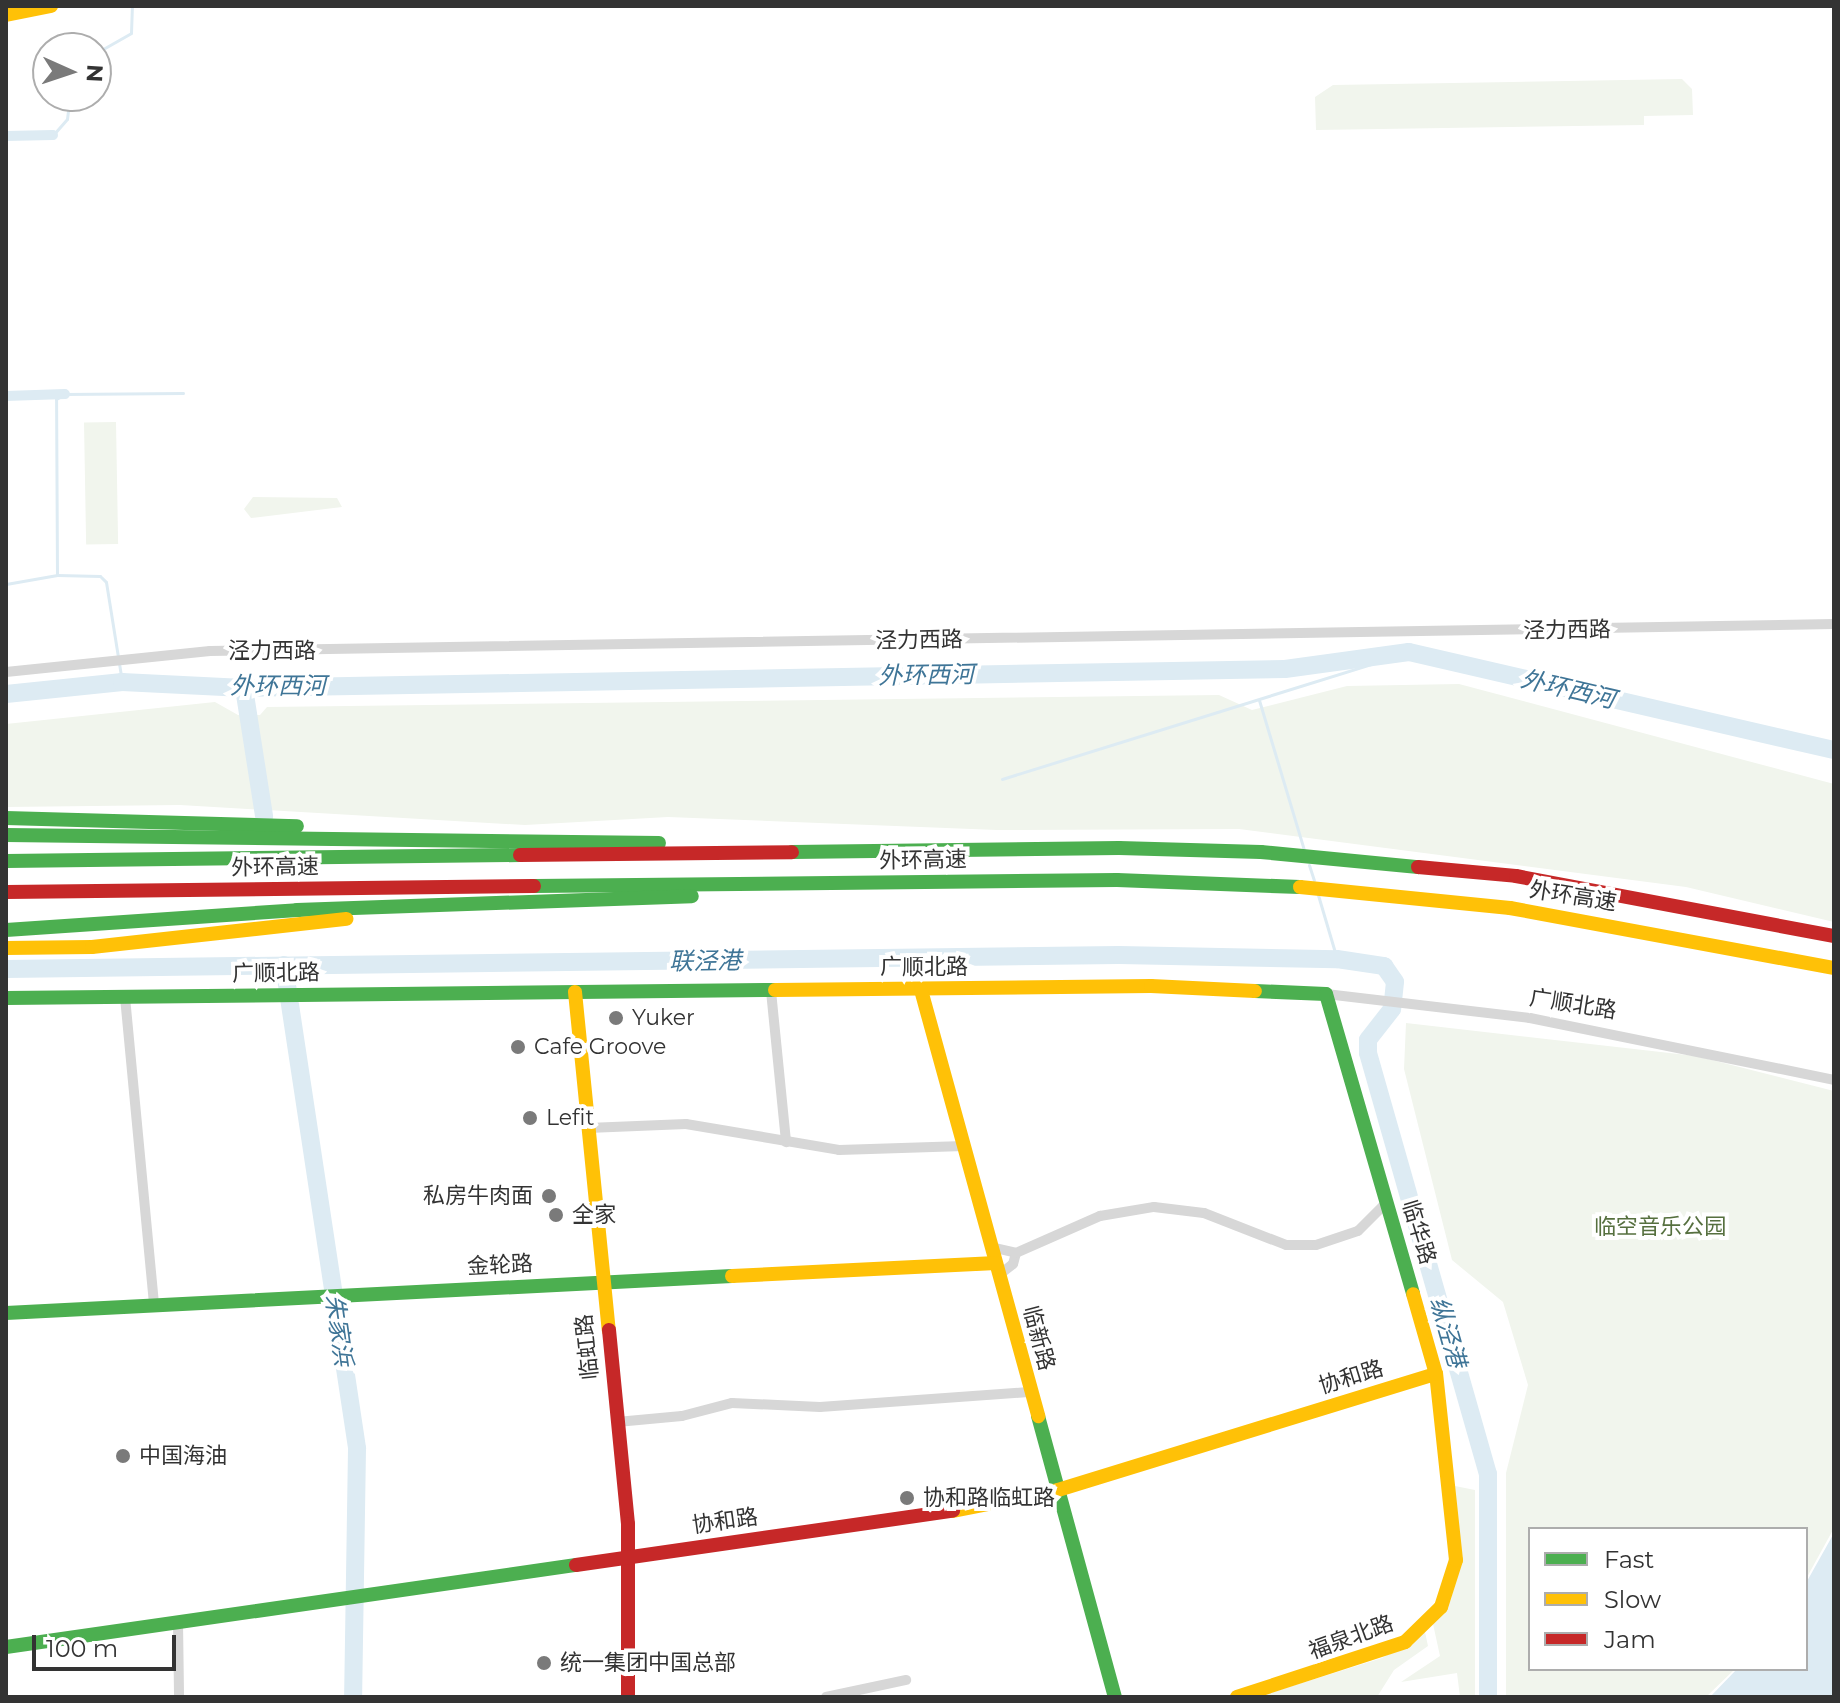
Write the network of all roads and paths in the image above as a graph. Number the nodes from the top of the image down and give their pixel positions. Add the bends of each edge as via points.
1 (51, 6) edge
2 (6, 15) edge
3 (1834, 624) edge
4 (6, 672) edge
5 (6, 818) edge
6 (6, 835) edge
7 (439, 839) junction
8 (902, 852) junction
9 (6, 861) edge
10 (902, 882) junction
11 (6, 892) edge
12 (445, 906) junction
13 (6, 930) edge
14 (1834, 936) edge
15 (6, 948) edge
16 (1834, 968) edge
17 (921, 990) junction
18 (771, 991) junction
19 (575, 992) junction
20 (1326, 994) junction
21 (125, 997) junction
22 (6, 998) edge
23 (1834, 1080) edge
24 (588, 1128) junction
25 (786, 1142) junction
26 (964, 1146) junction
27 (1387, 1202) junction
28 (991, 1247) junction
29 (1016, 1253) junction
30 (998, 1269) junction
31 (604, 1283) junction
32 (154, 1306) junction
33 (6, 1313) edge
34 (1436, 1374) junction
35 (1031, 1392) junction
36 (617, 1422) junction
37 (1058, 1490) junction
38 (630, 1558) junction
39 (1451, 1582) joint
40 (178, 1622) junction
41 (6, 1647) edge
42 (906, 1680) dead end
43 (179, 1697) edge
44 (628, 1697) edge
45 (826, 1697) edge
46 (1115, 1697) edge
47 (1237, 1697) edge

1 - 2 main road
3 - 4 street, 泾力西路 via 210,651
5 - 7 main road via 296,825
6 - 7 main road
7 - 8 main road
8 - 9 main road, 外环高速
8 - 14 main road, 外环高速 via 1119,848 1317,855 1503,875
10 - 11 main road, 外环高速
10 - 12 main road
10 - 16 main road, 外环高速 via 1160,880 1327,887 1510,908
12 - 13 main road via 297,910
12 - 15 main road via 138,943
17 - 18 main road, 广顺北路
17 - 20 main road, 广顺北路 via 1151,986
17 - 26 main road, 临新路
18 - 19 main road, 广顺北路
18 - 25 street
19 - 21 main road, 广顺北路
19 - 24 main road, 临虹路
20 - 23 street, 广顺北路 via 1647,1038
20 - 27 main road, 临华路
21 - 22 main road, 广顺北路
21 - 32 street
24 - 25 street via 686,1124
24 - 31 main road, 临虹路
25 - 26 street via 839,1150
26 - 28 main road, 临新路
27 - 29 street via 1358,1231 1316,1245 1286,1245 1204,1213 1154,1207 1100,1216
27 - 34 main road, 临华路
28 - 29 street
28 - 30 main road, 临新路
29 - 30 street via 1013,1264
30 - 31 main road, 金轮路
30 - 35 main road, 临新路
31 - 32 main road, 金轮路
31 - 36 main road, 临虹路
32 - 33 main road, 金轮路
34 - 37 main road, 协和路
34 - 39 main road, 临华路 via 1455,1534
35 - 36 street via 820,1407 732,1403 682,1416
35 - 37 main road, 临新路
36 - 38 main road, 临虹路
37 - 38 main road, 协和路 via 925,1516
37 - 46 main road, 临新路
38 - 40 main road, 协和路
38 - 44 main road, 临虹路
39 - 47 main road, 福泉北路 via 1437,1613 1405,1642
40 - 41 main road, 协和路
40 - 43 street
42 - 45 street

